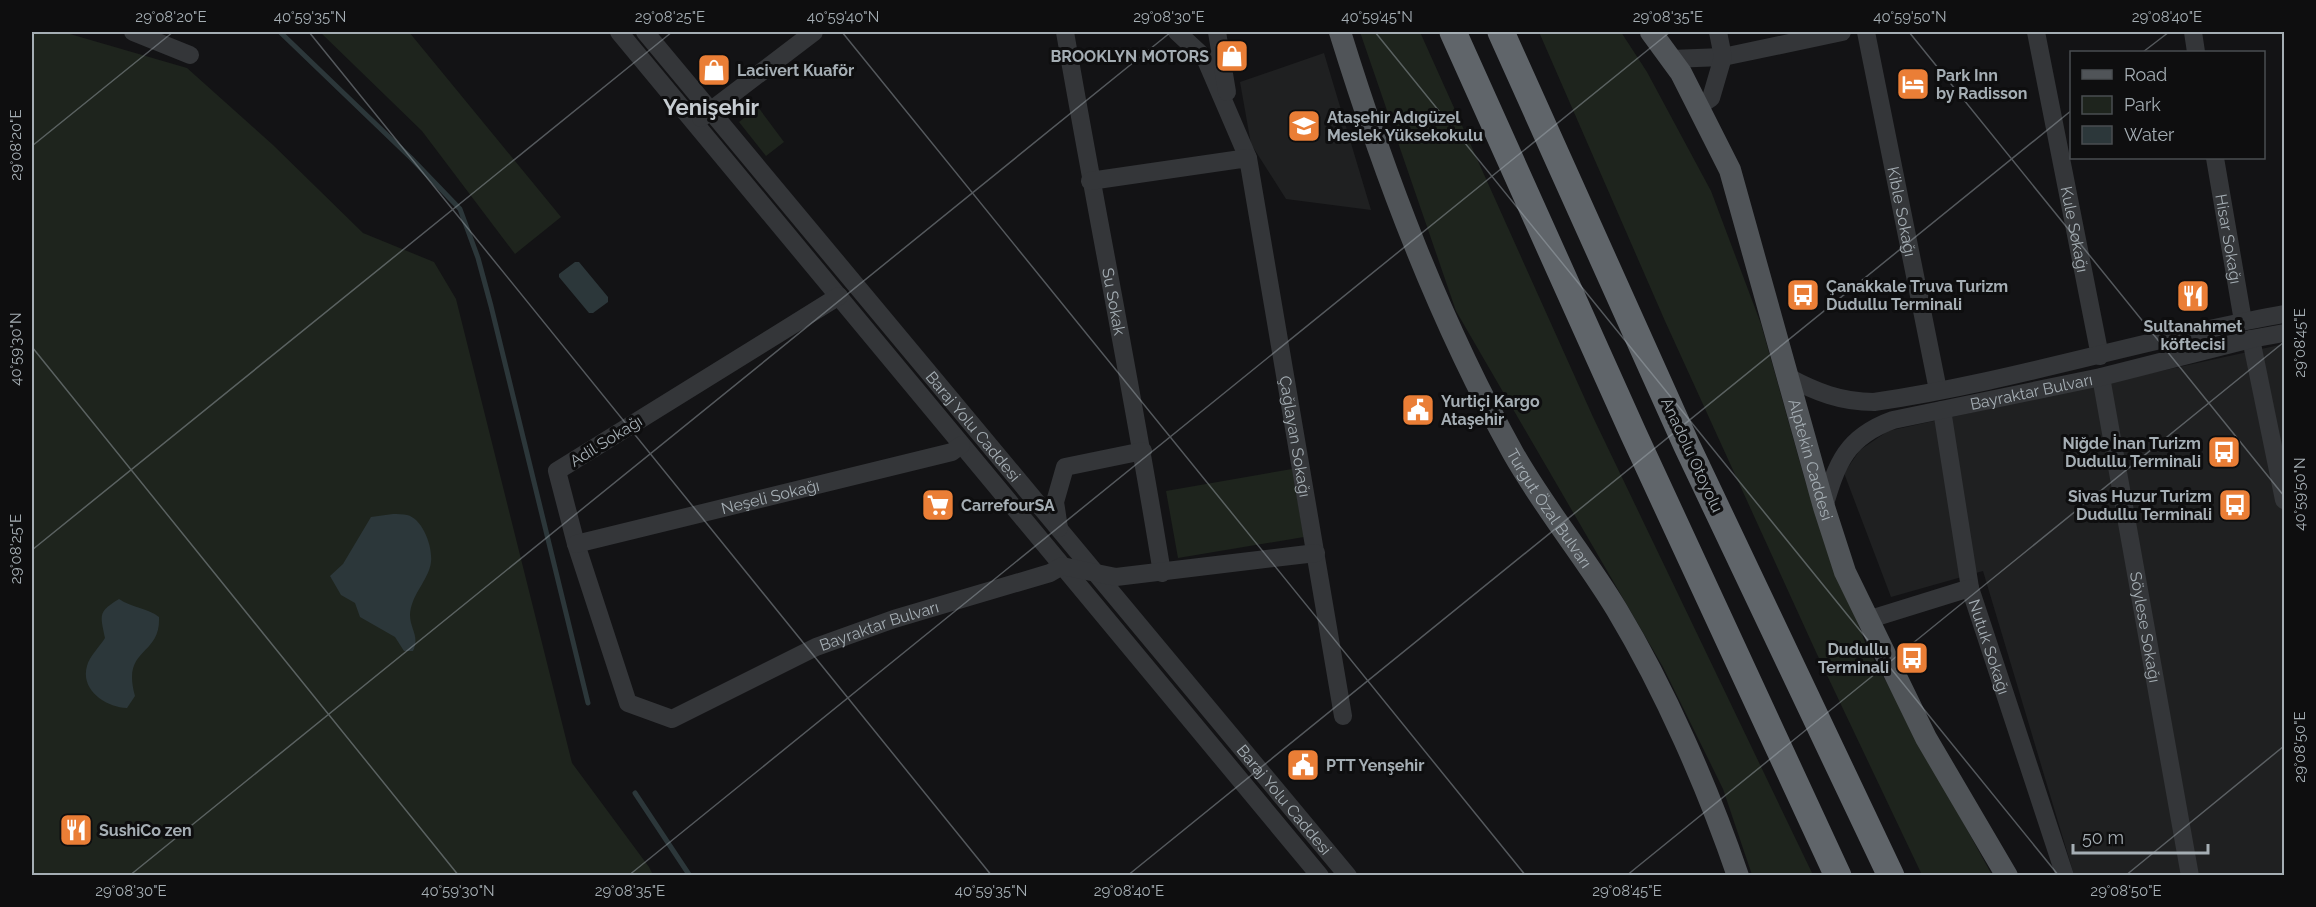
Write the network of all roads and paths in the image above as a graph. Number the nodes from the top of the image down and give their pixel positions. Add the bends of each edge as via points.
1 (133, 32) edge
2 (619, 32) edge
3 (645, 32) edge
4 (811, 32) edge
5 (1065, 32) edge
6 (1178, 32) edge
7 (1217, 32) edge
8 (1340, 32) edge
9 (1453, 32) edge
10 (1501, 32) edge
11 (1651, 32) edge
12 (1718, 32) edge
13 (1842, 32) edge
14 (1866, 32) edge
15 (2036, 32) edge
16 (2193, 32) edge
17 (2196, 51) edge
18 (190, 55) dead end
19 (1723, 57) junction
20 (1671, 59) junction
21 (1699, 106) junction
22 (710, 111) junction
23 (1232, 120) junction
24 (696, 123) junction
25 (1248, 158) junction
26 (2215, 159) edge
27 (1090, 181) junction
28 (839, 297) junction
29 (2284, 314) edge
30 (2243, 321) junction
31 (2284, 333) edge
32 (2251, 339) junction
33 (2100, 356) junction
34 (1788, 377) junction
35 (2101, 377) junction
36 (1938, 390) junction
37 (1942, 410) junction
38 (962, 444) junction
39 (1143, 451) junction
40 (2284, 500) edge
41 (1824, 507) junction
42 (1059, 530) junction
43 (576, 544) junction
44 (1316, 553) junction
45 (1062, 566) junction
46 (1162, 573) junction
47 (1095, 574) junction
48 (1971, 588) junction
49 (1867, 620) junction
50 (1343, 716) dead end
51 (672, 718) joint
52 (1320, 876) edge
53 (1348, 876) edge
54 (1738, 876) edge
55 (1838, 876) edge
56 (1891, 876) edge
57 (2007, 876) edge
58 (2065, 876) edge
59 (2190, 876) edge

1 - 18 street
2 - 24 street, Baraj Yolu Caddesi
3 - 22 street, Baraj Yolu Caddesi
4 - 22 street
5 - 27 street, Su Sokak
6 - 23 street, Çağlayan Sokağı via 1205,58
7 - 23 street
8 - 54 main road, Turgut Özal Bulvarı via 1376,146 1461,356 1515,455 1617,611 1663,699 1723,831
9 - 55 highway
10 - 56 highway, Anadolu Otoyolu via 1687,446
11 - 20 main road, Alptekin Caddesi
12 - 19 street
13 - 19 street
14 - 36 street, Kible Sokağı
15 - 33 street, Kule Sokağı
16 - 17 street
19 - 20 street
19 - 21 street via 1712,98
20 - 21 main road, Alptekin Caddesi
21 - 34 main road, Alptekin Caddesi via 1730,170
22 - 24 street
22 - 42 street, Baraj Yolu Caddesi
23 - 25 street, Çağlayan Sokağı
24 - 28 street, Baraj Yolu Caddesi
25 - 27 street
25 - 44 street, Çağlayan Sokağı
26 - 30 street, Hisar Sokağı
27 - 39 street, Su Sokak
28 - 38 street, Baraj Yolu Caddesi
28 - 43 street, Adil Sokağı via 557,471
29 - 30 street, Bayraktar Bulvarı
30 - 33 street, Bayraktar Bulvarı
31 - 32 street, Bayraktar Bulvarı
32 - 35 street, Bayraktar Bulvarı
32 - 40 street
33 - 36 street, Bayraktar Bulvarı
34 - 36 street, Bayraktar Bulvarı via 1818,393 1852,402 1874,402
34 - 41 main road, Alptekin Caddesi
35 - 37 street, Bayraktar Bulvarı
35 - 59 street, Söylese Sokağı
37 - 41 street, Bayraktar Bulvarı via 1884,423 1855,441 1837,464
37 - 48 street, Nutuk Sokağı
38 - 43 street, Neşeli Sokağı via 952,452
38 - 45 street, Baraj Yolu Caddesi
39 - 42 street via 1065,467 1055,502
39 - 46 street, Su Sokak
41 - 49 main road, Alptekin Caddesi via 1845,572
42 - 45 street
42 - 47 street, Baraj Yolu Caddesi
43 - 51 street, Adil Sokağı via 628,703
44 - 46 street
44 - 50 street, Çağlayan Sokağı
45 - 47 street
45 - 51 street, Bayraktar Bulvarı via 816,647
45 - 52 street, Baraj Yolu Caddesi
46 - 47 street via 1116,578
47 - 53 street, Baraj Yolu Caddesi
48 - 49 street
48 - 58 street, Nutuk Sokağı
49 - 57 main road, Alptekin Caddesi via 1926,738

